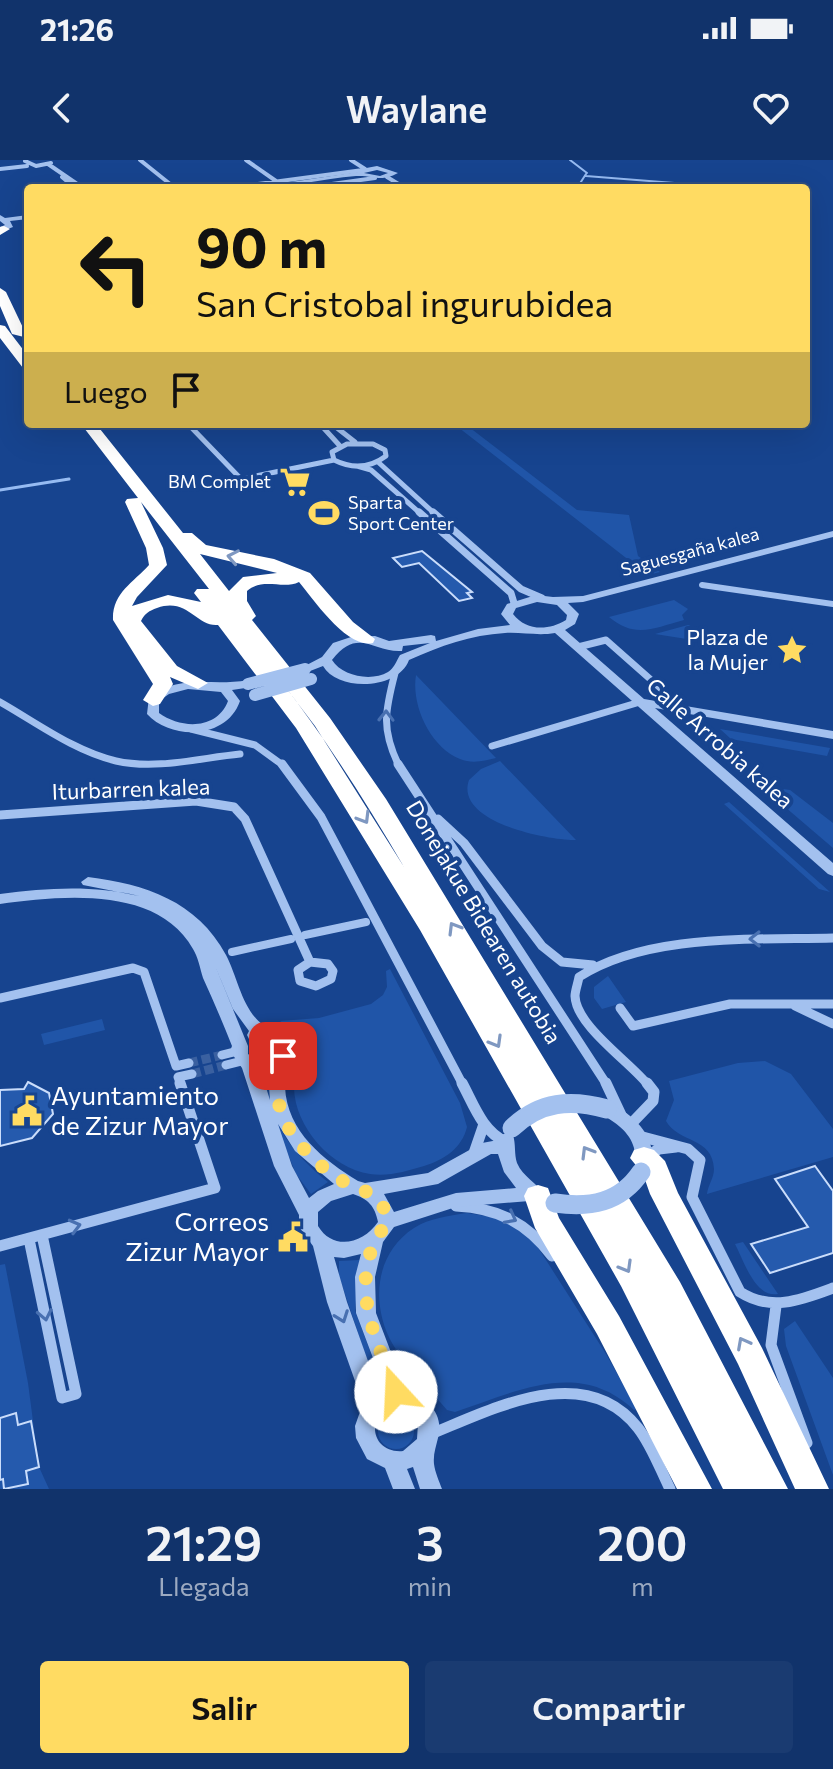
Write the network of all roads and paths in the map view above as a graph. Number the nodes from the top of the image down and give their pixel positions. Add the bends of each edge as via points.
1 (140, 160) edge
2 (246, 160) edge
3 (351, 160) edge
4 (359, 160) edge
5 (52, 161) edge
6 (26, 162) edge
7 (40, 166) junction
8 (0, 167) edge
9 (365, 171) junction
10 (381, 178) junction
11 (69, 184) edge
12 (78, 184) edge
13 (170, 184) edge
14 (275, 184) edge
15 (280, 184) edge
16 (282, 184) edge
17 (334, 184) edge
18 (391, 184) edge
19 (395, 184) edge
20 (24, 220) edge
21 (3, 225) edge
22 (0, 292) edge
23 (0, 310) edge
24 (0, 329) edge
25 (0, 337) edge
26 (23, 340) edge
27 (24, 360) edge
28 (24, 364) edge
29 (78, 428) edge
30 (91, 428) edge
31 (192, 428) edge
32 (324, 428) edge
33 (337, 428) edge
34 (355, 443) junction
35 (340, 446) junction
36 (334, 460) junction
37 (378, 462) junction
38 (357, 466) junction
39 (138, 497) junction
40 (833, 534) edge
41 (833, 542) edge
42 (702, 585) dead end
43 (542, 598) junction
44 (556, 600) junction
45 (514, 603) junction
46 (833, 604) edge
47 (572, 612) junction
48 (508, 617) junction
49 (527, 629) junction
50 (557, 629) junction
51 (366, 639) junction
52 (392, 644) junction
53 (578, 647) junction
54 (243, 648) junction
55 (331, 653) junction
56 (272, 657) junction
57 (404, 658) junction
58 (395, 673) junction
59 (308, 674) junction
60 (343, 677) junction
61 (206, 684) junction
62 (251, 690) junction
63 (153, 700) junction
64 (234, 701) junction
65 (0, 702) edge
66 (640, 702) junction
67 (684, 709) junction
68 (182, 728) junction
69 (833, 735) edge
70 (492, 746) dead end
71 (240, 754) dead end
72 (430, 813) junction
73 (0, 815) edge
74 (833, 871) edge
75 (0, 889) edge
76 (0, 899) edge
77 (366, 922) dead end
78 (305, 935) dead end
79 (833, 938) edge
80 (291, 939) dead end
81 (232, 952) dead end
82 (310, 962) dead end
83 (594, 965) junction
84 (0, 998) edge
85 (786, 1003) junction
86 (833, 1004) edge
87 (620, 1008) dead end
88 (833, 1024) edge
89 (264, 1034) junction
90 (283, 1056) junction
91 (236, 1057) junction
92 (484, 1124) junction
93 (631, 1136) junction
94 (508, 1139) junction
95 (680, 1146) junction
96 (467, 1161) junction
97 (360, 1188) junction
98 (542, 1198) junction
99 (435, 1206) junction
100 (308, 1214) junction
101 (387, 1222) junction
102 (42, 1235) junction
103 (29, 1239) junction
104 (374, 1240) junction
105 (321, 1242) junction
106 (0, 1246) edge
107 (833, 1288) edge
108 (776, 1306) junction
109 (399, 1399) junction
110 (371, 1409) junction
111 (667, 1436) junction
112 (427, 1441) junction
113 (392, 1460) junction
114 (404, 1489) edge
115 (431, 1489) edge
116 (670, 1489) edge
117 (695, 1489) edge
118 (740, 1489) edge
119 (771, 1489) edge
120 (812, 1489) edge
121 (824, 1489) edge

1 - 13 street
2 - 14 street
3 - 9 street
4 - 9 street
5 - 7 street
5 - 12 street
6 - 7 street
6 - 8 street
7 - 11 street
9 - 10 street
9 - 10 street via 394,172
9 - 15 street
9 - 16 street
10 - 17 street
10 - 18 street
10 - 19 street
20 - 21 street
22 - 26 highway
23 - 26 highway
24 - 27 highway
25 - 28 highway
29 - 39 highway, Donejakue Bidearen autobia
30 - 39 highway, Donejakue Bidearen autobia
31 - 36 street via 241,479
32 - 35 street
33 - 34 street
34 - 35 street
34 - 37 street via 385,450
35 - 36 street via 332,452
36 - 38 street
37 - 38 street
37 - 43 street via 521,589
38 - 45 street via 371,470 511,593
51 -> 39 highway via 346,626 304,577 268,563 200,549
39 - 54 highway, Donejakue Bidearen autobia
39 - 56 highway, Donejakue Bidearen autobia
39 - 63 highway via 138,519 158,552 158,565 127,597 122,620 125,632 160,673 163,684
40 - 44 street, Saguesgaña kalea via 583,599
41 - 47 street, Saguesgaña kalea
42 - 46 street
43 - 44 street
43 - 45 street
44 - 47 street
45 - 48 street
47 - 50 street via 571,622
48 - 49 street
48 - 52 street
49 - 50 street
49 - 57 street via 495,630
50 - 53 street, Calle Arrobia kalea
51 - 52 street
51 - 55 street
52 - 57 street
53 - 66 street, Calle Arrobia kalea
53 - 67 street, Calle Arrobia kalea via 606,640
54 - 61 highway via 206,612 183,600 164,600 137,611 132,621 170,670
54 -> 118 highway, Donejakue Bidearen autobia via 305,726 432,930 632,1278
55 - 56 highway via 337,631 309,592 298,582 265,577 245,584 237,600 265,637
55 - 59 street
55 - 60 street via 333,672
119 -> 56 highway, Donejakue Bidearen autobia via 669,1291 466,949 366,786
57 - 58 street
58 - 60 street via 375,679
72 -> 58 street via 389,745 384,713
59 - 60 street
59 - 62 street, bridge
61 - 62 street
61 - 63 street via 171,687
61 - 64 street via 225,689
62 - 64 street
63 - 68 street via 159,721
64 - 68 street via 220,721
65 - 71 street via 114,760 134,764
66 - 67 street
66 - 70 street
66 - 74 street, Calle Arrobia kalea
67 - 69 street
68 - 92 street via 250,742 290,768
72 - 83 street via 464,843 542,946 562,962
72 - 93 street via 615,1097
73 - 82 street, Iturbarren kalea via 196,801 234,807 245,819
75 - 89 street via 104,884 143,892 174,906 213,942 247,1022
76 - 91 street via 55,891 100,893 161,912 199,945
77 - 78 street
79 -> 83 street via 675,946
80 - 81 street
83 - 93 street via 576,981 576,999 609,1045 654,1092
102 -> 84 street via 215,1188 178,1077 191,1068 176,1066 144,972 133,968
85 - 86 street
85 - 87 street via 730,1004 633,1026
85 - 88 street
89 - 90 street via 284,1044
89 - 91 street via 244,1040
90 - 91 street via 265,1067
90 - 97 street via 279,1101 294,1136 305,1153
91 - 100 street
92 - 94 street via 493,1136
92 - 96 street via 477,1149
93 - 94 street, bridge via 580,1102 552,1103 528,1112
93 - 95 street
93 - 95 street via 659,1149
93 - 98 street, bridge via 623,1194 591,1206
120 -> 93 highway via 655,1169
94 - 96 street
94 - 98 street via 509,1167
95 - 108 street via 701,1159 692,1197 740,1292 751,1302
96 - 97 street via 432,1179
97 - 100 street via 327,1192
97 - 101 street via 384,1206
98 - 99 street via 497,1195
98 - 111 highway via 545,1220
99 - 101 street
99 -> 111 street via 510,1215 541,1240
100 - 105 street via 308,1225
101 - 104 street
102 - 103 street
103 -> 102 street via 62,1398 76,1394
103 - 106 street
104 - 105 street via 346,1250
104 - 109 street via 365,1277 366,1313
105 -> 110 street
107 - 108 street
108 - 121 street via 771,1345
109 - 110 street
109 - 112 street via 423,1409 429,1419
110 - 113 street via 363,1423 367,1445
111 - 117 highway
112 - 113 street via 414,1456
112 - 115 street via 423,1465
112 - 116 street via 554,1393 585,1395 630,1419
113 - 114 street

